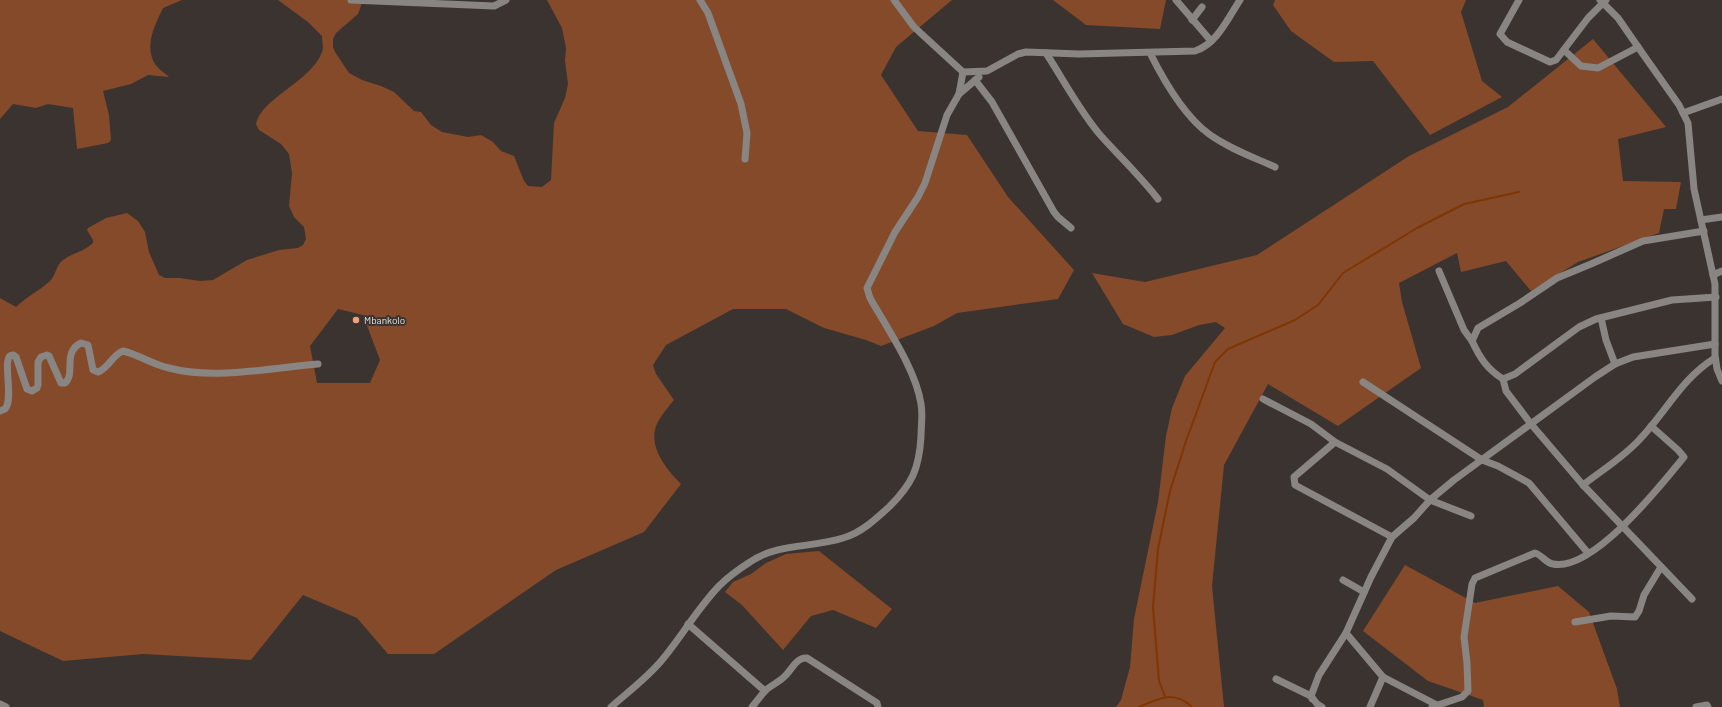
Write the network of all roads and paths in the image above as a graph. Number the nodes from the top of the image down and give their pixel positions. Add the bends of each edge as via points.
1 (351, 0) edge
2 (506, 0) edge
3 (700, 0) edge
4 (894, 0) edge
5 (1176, 0) edge
6 (1240, 0) edge
7 (1519, 0) edge
8 (1603, 1) edge
9 (1202, 7) dead end
10 (1192, 20) junction
11 (1211, 41) junction
12 (1638, 47) junction
13 (1564, 50) junction
14 (1046, 53) junction
15 (1150, 53) junction
16 (987, 71) junction
17 (963, 72) junction
18 (975, 80) junction
19 (959, 94) junction
20 (1722, 100) edge
21 (1683, 113) junction
22 (745, 159) dead end
23 (1275, 167) dead end
24 (1158, 199) dead end
25 (1722, 217) edge
26 (1701, 220) junction
27 (1071, 228) dead end
28 (1704, 231) junction
29 (1439, 271) dead end
30 (1722, 271) edge
31 (1713, 275) junction
32 (1716, 297) junction
33 (1601, 318) junction
34 (1719, 319) edge
35 (1472, 341) junction
36 (1715, 344) junction
37 (1715, 358) junction
38 (318, 364) dead end
39 (1616, 364) junction
40 (1503, 379) junction
41 (1722, 381) edge
42 (1363, 382) dead end
43 (1263, 399) dead end
44 (0, 411) edge
45 (1531, 424) junction
46 (1651, 426) junction
47 (1335, 442) junction
48 (1482, 460) junction
49 (1583, 485) junction
50 (1430, 500) junction
51 (1471, 516) dead end
52 (1622, 527) junction
53 (1392, 537) junction
54 (1588, 553) junction
55 (1661, 567) junction
56 (1344, 580) dead end
57 (1364, 592) junction
58 (1692, 599) dead end
59 (1575, 622) dead end
60 (688, 624) junction
61 (1346, 633) junction
62 (1383, 677) junction
63 (1276, 679) dead end
64 (765, 691) junction
65 (1311, 696) junction
66 (0, 704) edge
67 (1435, 706) edge
68 (6, 707) edge
69 (610, 707) edge
70 (752, 707) edge
71 (878, 707) edge
72 (1314, 707) edge
73 (1322, 707) edge
74 (1370, 707) edge
75 (1696, 707) edge
76 (1708, 707) edge

1 - 2 street via 494,6
3 - 22 street via 708,13 741,104 747,133
4 - 17 street via 914,27
5 - 10 street
6 - 11 street
7 - 13 street via 1500,34 1507,42 1550,62 1556,60
8 - 12 street
8 - 13 street
9 - 10 street
10 - 11 street
11 - 15 street via 1202,49 1195,51
12 - 13 street via 1598,68 1581,66
12 - 21 street
14 - 15 street
14 - 16 street via 1018,54
14 - 24 street via 1093,126
15 - 23 street via 1164,82 1201,128 1227,145
16 - 17 street
16 - 18 street
17 - 19 street
18 - 19 street
18 - 27 street via 992,102 1054,212
19 - 60 street via 947,116 925,183 895,232 867,288 870,298 902,353 919,394 921,443 918,462 910,484 885,510 854,534 755,558 720,585
20 - 21 street
21 - 26 street via 1689,131 1693,179
25 - 26 street
26 - 28 street
28 - 31 street
28 - 35 street via 1643,242 1557,278 1478,328
29 - 35 street via 1464,330
30 - 31 street
31 - 32 street
32 - 33 street via 1672,300
32 - 34 street
33 - 39 street via 1606,340
33 - 40 street via 1579,327 1515,374
34 - 36 street
35 - 40 street via 1491,371
36 - 37 street
36 - 39 street via 1633,357
37 - 41 street
37 - 46 street via 1696,371
38 - 44 street via 233,372 188,372 167,368 123,351 98,372 93,370 88,345 81,343 72,352 69,379 65,383 61,383 49,356 41,357 38,362 38,385 32,391 27,390 16,357 7,356 2,368 8,402 5,409
39 - 45 street
40 - 45 street via 1506,391
42 - 48 street
43 - 47 street via 1311,424
45 - 48 street
45 - 49 street
46 - 49 street via 1630,449
46 - 52 street via 1684,457 1648,501
47 - 50 street via 1386,469
47 - 53 street via 1294,476 1295,485
48 - 50 street
48 - 54 street via 1529,483
49 - 52 street
50 - 51 street
50 - 53 street
52 - 54 street
52 - 55 street
53 - 57 street
54 - 67 street via 1560,564 1552,564 1535,553 1475,578 1464,627 1468,692 1462,697
55 - 58 street
55 - 59 street via 1644,594 1640,611 1635,617 1611,616
56 - 57 street
57 - 61 street
60 - 64 street
60 - 69 street via 661,661
61 - 62 street
61 - 65 street via 1319,675
62 - 67 street
62 - 74 street
63 - 65 street
64 - 70 street
64 - 71 street via 786,675 800,659 807,658 877,703
65 - 72 street
65 - 73 street
66 - 68 street
75 - 76 street

